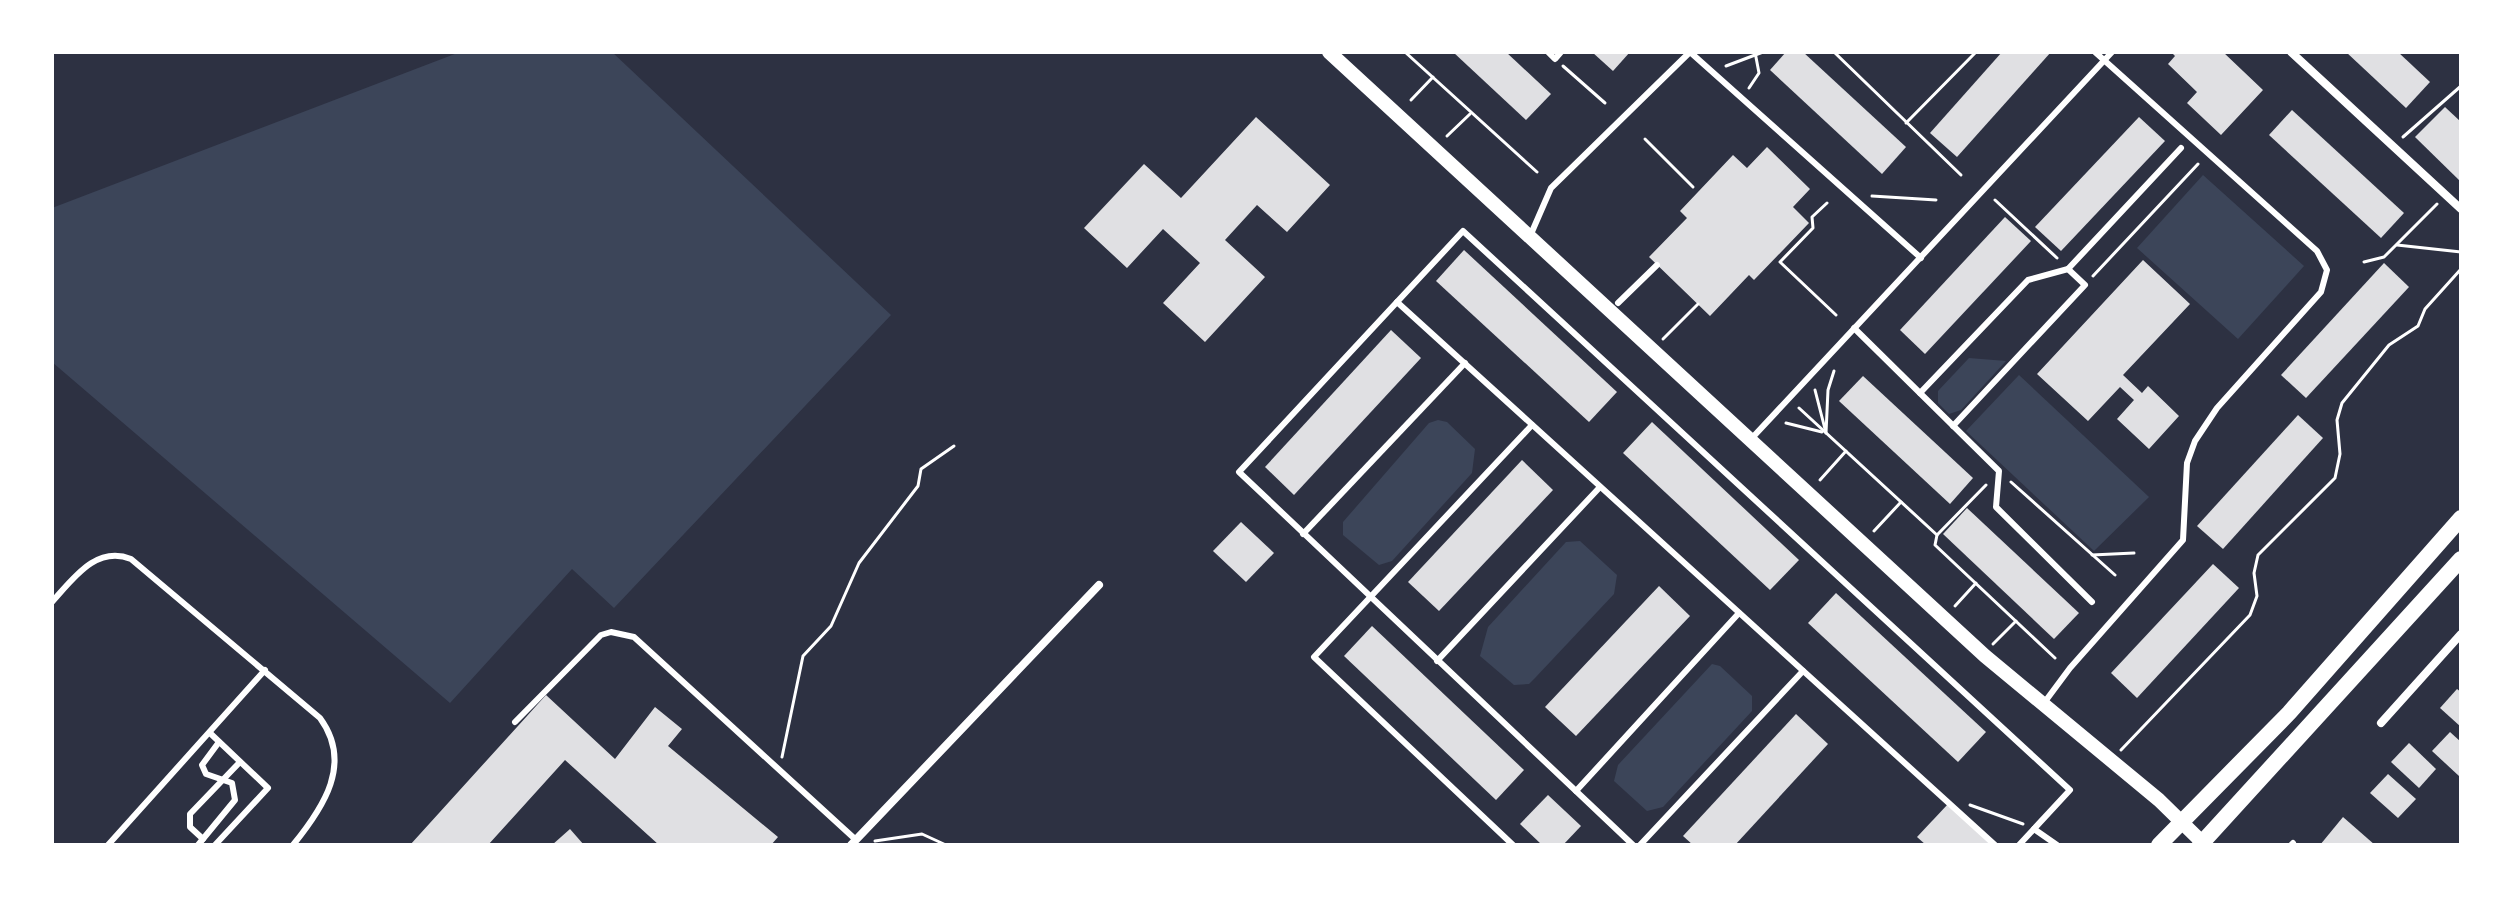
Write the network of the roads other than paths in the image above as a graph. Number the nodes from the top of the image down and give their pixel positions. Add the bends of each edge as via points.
1 (1329, 52) edge
2 (1548, 52) edge
3 (1561, 52) edge
4 (1690, 52) edge
5 (2095, 52) edge
6 (2112, 52) edge
7 (2291, 52) edge
8 (2104, 60) junction
9 (2181, 148) dead end
10 (2461, 209) edge
11 (1528, 239) junction
12 (1921, 258) junction
13 (1657, 265) dead end
14 (2068, 269) junction
15 (1397, 302) junction
16 (1618, 303) dead end
17 (1854, 328) junction
18 (1465, 363) junction
19 (1920, 393) junction
20 (1532, 425) junction
21 (1953, 426) junction
22 (1750, 440) junction
23 (1600, 487) junction
24 (2461, 518) edge
25 (1303, 534) junction
26 (2461, 559) edge
27 (1099, 585) dead end
28 (1370, 598) junction
29 (52, 602) edge
30 (2092, 602) dead end
31 (1739, 613) junction
32 (2461, 634) edge
33 (1437, 661) junction
34 (265, 670) junction
35 (1803, 671) junction
36 (2042, 706) junction
37 (515, 722) dead end
38 (2381, 723) dead end
39 (211, 734) junction
40 (219, 742) junction
41 (240, 762) junction
42 (223, 779) junction
43 (1576, 791) junction
44 (2181, 823) junction
45 (2034, 829) junction
46 (201, 842) edge
47 (853, 842) edge
48 (2203, 844) edge
49 (108, 845) edge
50 (215, 845) edge
51 (293, 845) edge
52 (1513, 845) edge
53 (1633, 845) edge
54 (1640, 845) edge
55 (1995, 845) edge
56 (2019, 845) edge
57 (2057, 845) edge
58 (2159, 845) edge

1 - 11 street
2 - 3 lane via 1555,59
4 - 11 lane via 1551,188
4 - 12 lane
5 - 8 lane
6 - 8 lane
7 - 10 street
8 - 12 lane
8 - 36 lane via 2317,251 2327,270 2321,292 2217,408 2195,441 2187,463 2183,540
9 - 14 lane
11 - 22 street
12 - 17 lane
13 - 16 lane
14 - 19 lane via 2028,280
14 - 21 lane via 2085,285
15 - 18 lane
15 - 25 lane via 1239,472
15 - 45 lane via 1463,231 2070,790
17 - 19 lane
17 - 22 lane
18 - 20 lane
18 - 25 lane
19 - 21 lane
20 - 23 lane
20 - 28 lane
21 - 30 lane via 1999,471 1996,507
22 - 36 street
23 - 31 lane
23 - 33 lane
24 - 44 main road via 2289,713
25 - 28 lane
26 - 48 main road
27 - 47 street
28 - 33 lane
28 - 52 lane via 1314,657
29 - 34 lane via 95,559 120,554 149,571
31 - 35 lane
31 - 43 lane
32 - 38 street
33 - 43 lane
34 - 39 lane
34 - 51 lane via 320,718 335,751 331,786
35 - 54 lane
35 - 55 lane
36 - 44 street
37 - 47 lane via 601,635 634,637
39 - 40 lane
39 - 49 lane
40 - 41 lane
40 - 42 lane via 202,765 206,774
41 - 42 lane
41 - 50 lane via 268,788
42 - 46 lane via 190,814 190,827
42 - 46 lane via 232,783 235,800
43 - 53 lane
44 - 48 street
44 - 58 main road
45 - 56 lane
45 - 57 lane

